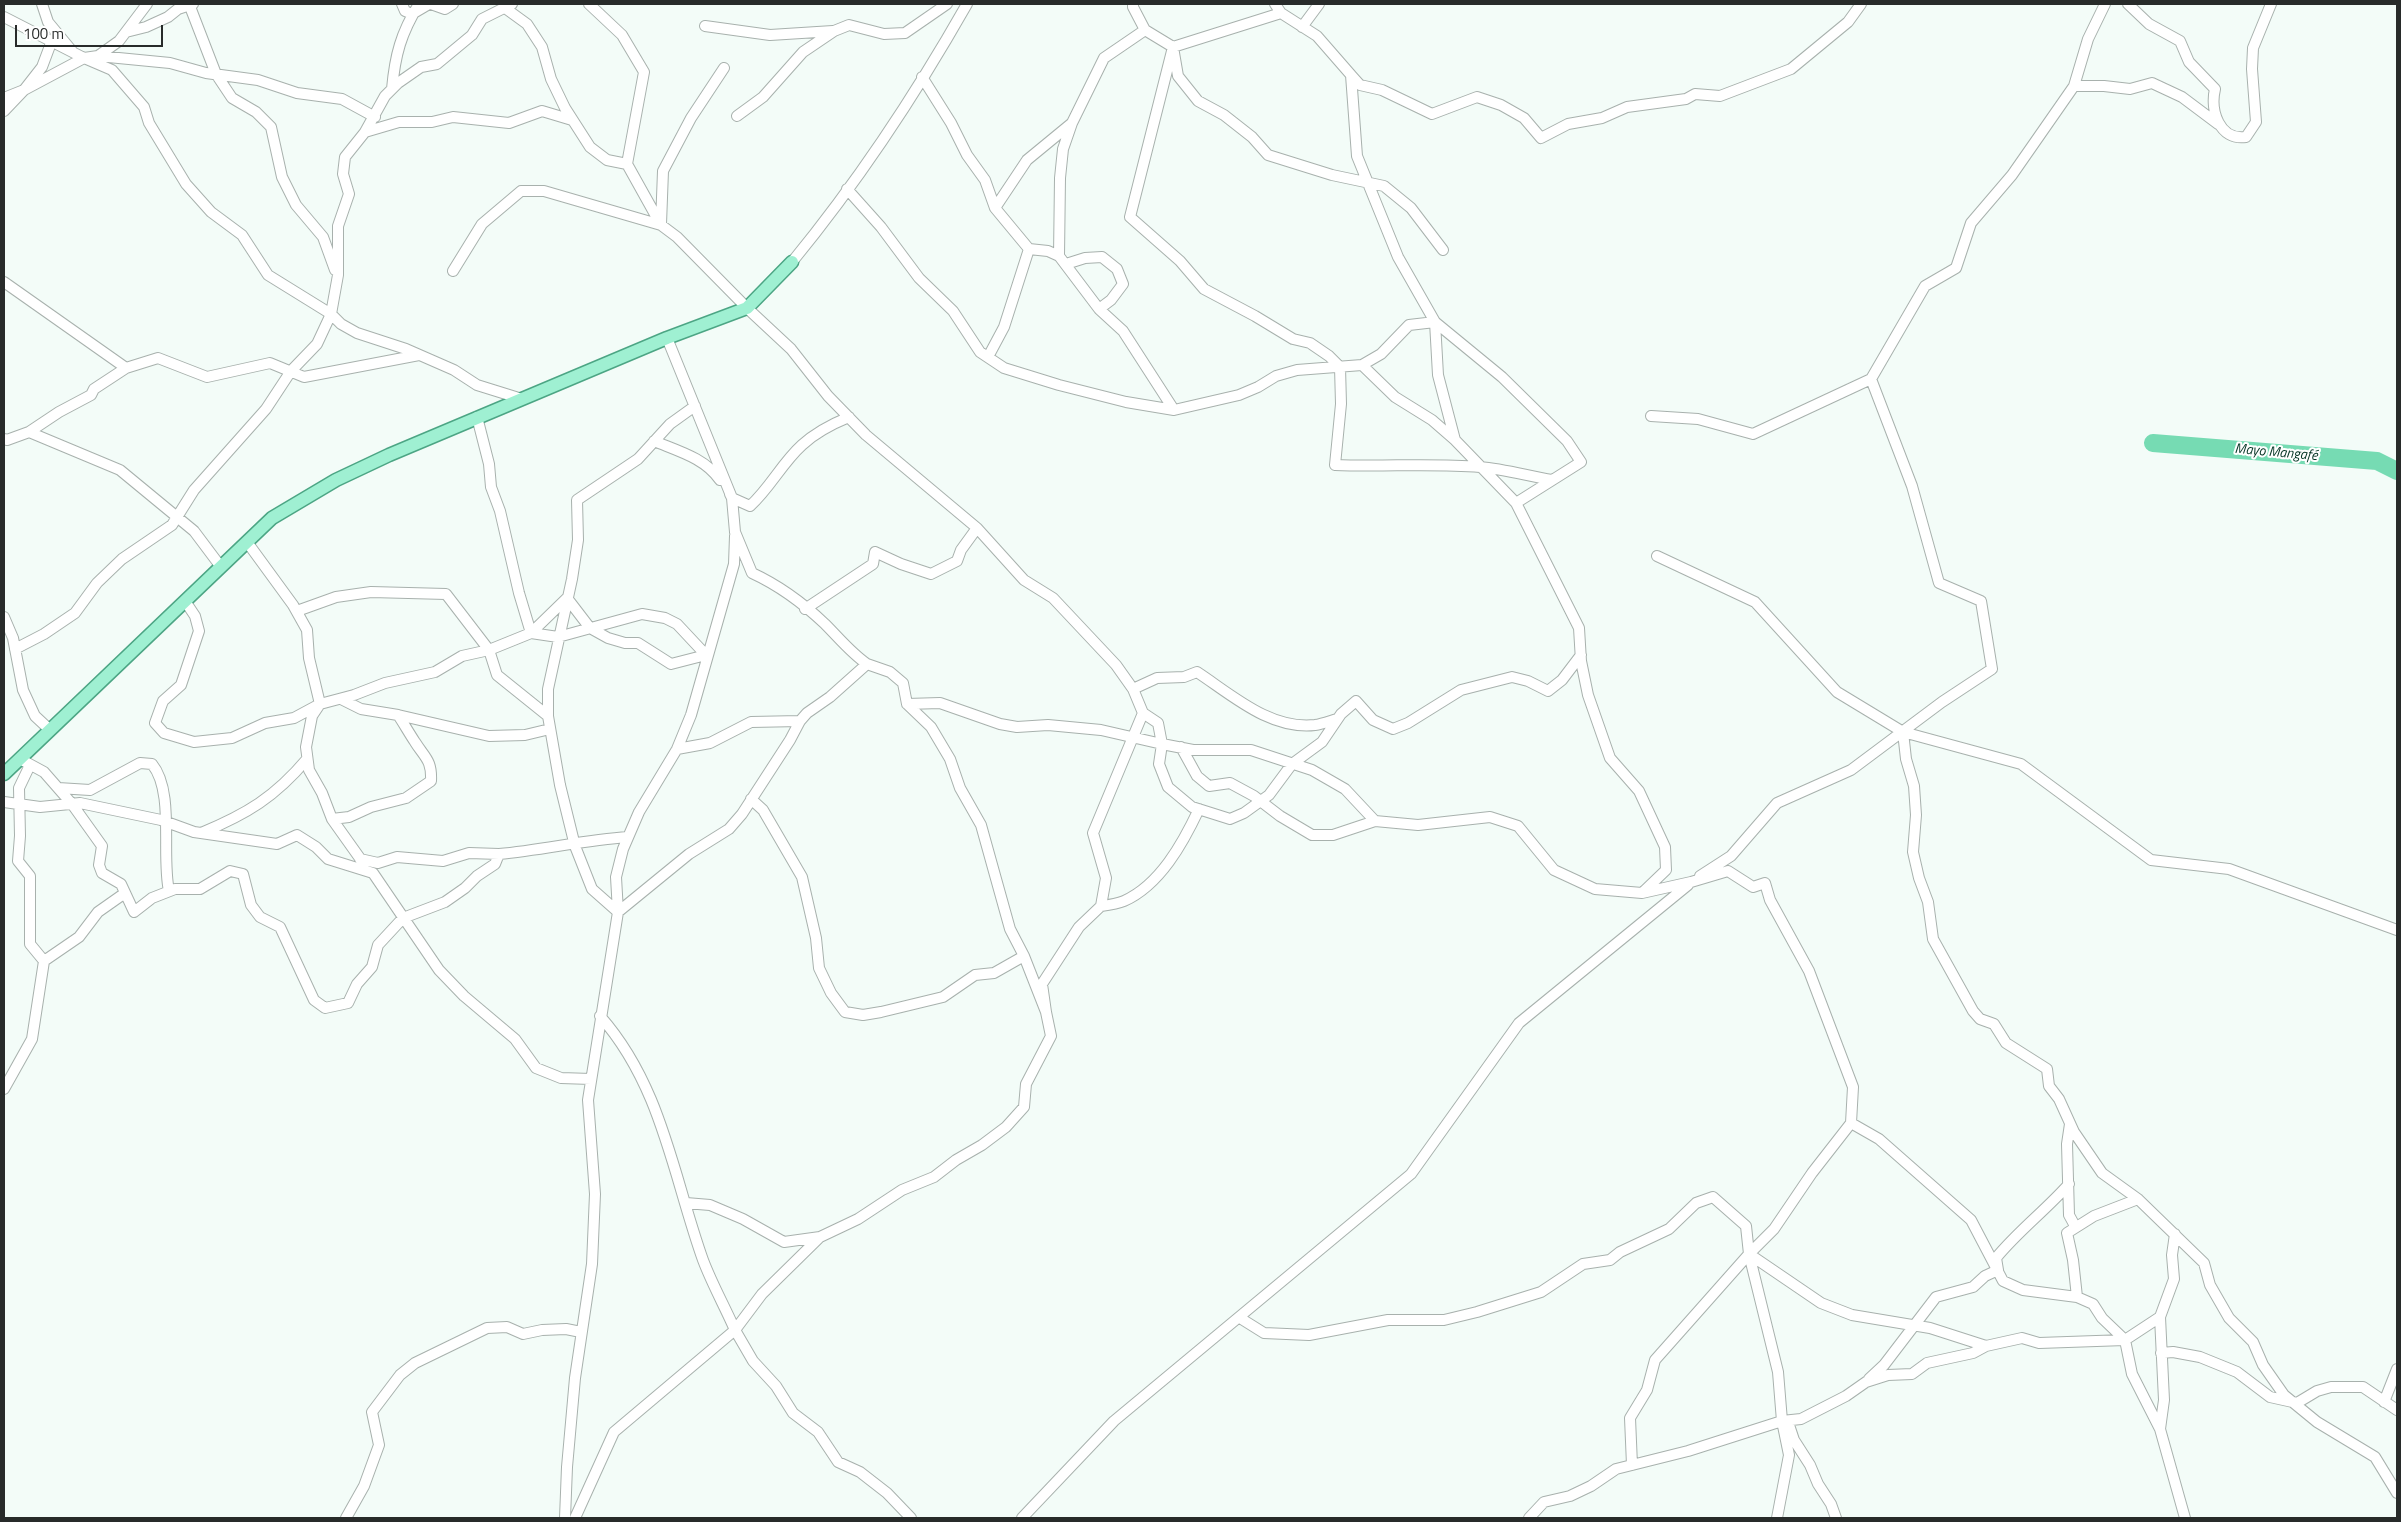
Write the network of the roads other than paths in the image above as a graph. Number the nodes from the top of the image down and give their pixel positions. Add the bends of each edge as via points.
1 (42, 4) edge
2 (147, 4) edge
3 (191, 4) edge
4 (402, 4) edge
5 (419, 4) edge
6 (430, 4) edge
7 (453, 4) edge
8 (589, 4) edge
9 (947, 4) edge
10 (1133, 4) edge
11 (1320, 4) edge
12 (1861, 4) edge
13 (2105, 4) edge
14 (2128, 4) edge
15 (2271, 4) edge
16 (965, 5) edge
17 (504, 7) edge
18 (1278, 8) edge
19 (412, 14) junction
20 (4, 17) edge
21 (705, 26) dead end
22 (1302, 27) junction
23 (1145, 30) junction
24 (834, 31) junction
25 (126, 32) junction
26 (51, 43) junction
27 (1173, 47) junction
28 (79, 56) junction
29 (98, 56) junction
30 (724, 68) dead end
31 (216, 74) junction
32 (1351, 76) junction
33 (922, 77) junction
34 (2074, 86) junction
35 (392, 89) junction
36 (24, 90) junction
37 (4, 98) edge
38 (4, 111) edge
39 (737, 116) dead end
40 (375, 117) junction
41 (572, 120) junction
42 (1072, 124) junction
43 (2218, 124) junction
44 (365, 132) junction
45 (627, 164) junction
46 (1368, 182) junction
47 (847, 190) junction
48 (994, 208) junction
49 (661, 225) junction
50 (1029, 248) junction
51 (1443, 250) dead end
52 (1062, 260) junction
53 (792, 262) joint
54 (453, 272) dead end
55 (338, 275) junction
56 (4, 282) edge
57 (747, 308) junction
58 (1099, 309) junction
59 (331, 314) junction
60 (1435, 322) junction
61 (666, 338) junction
62 (420, 355) junction
63 (988, 357) junction
64 (1362, 365) junction
65 (1340, 367) junction
66 (126, 368) junction
67 (291, 371) junction
68 (1871, 379) junction
69 (522, 399) junction
70 (695, 406) junction
71 (1174, 410) junction
72 (1651, 416) dead end
73 (849, 417) junction
74 (478, 418) junction
75 (29, 432) junction
76 (4, 439) edge
77 (1455, 440) junction
78 (654, 441) junction
79 (1483, 467) junction
80 (1552, 480) junction
81 (732, 498) junction
82 (1516, 503) junction
83 (176, 518) junction
84 (977, 528) junction
85 (736, 532) junction
86 (246, 542) junction
87 (1657, 556) dead end
88 (221, 567) junction
89 (567, 598) junction
90 (184, 601) junction
91 (805, 608) junction
92 (296, 611) junction
93 (4, 618) edge
94 (590, 628) junction
95 (531, 633) junction
96 (558, 637) junction
97 (15, 649) junction
98 (489, 650) junction
99 (1581, 654) junction
100 (706, 655) junction
101 (867, 664) junction
102 (1133, 689) junction
103 (341, 699) junction
104 (320, 704) junction
105 (907, 704) junction
106 (1143, 713) junction
107 (398, 715) junction
108 (548, 716) junction
109 (1337, 719) junction
110 (800, 721) junction
111 (550, 728) junction
112 (50, 730) junction
113 (1903, 732) junction
114 (1133, 737) junction
115 (1162, 744) junction
116 (1181, 748) junction
117 (677, 749) junction
118 (307, 759) junction
119 (25, 762) junction
120 (1292, 764) junction
121 (4, 774) edge
122 (58, 788) junction
123 (751, 799) junction
124 (1261, 800) junction
125 (4, 802) edge
126 (19, 804) junction
127 (72, 804) junction
128 (1199, 809) junction
129 (332, 819) junction
130 (1375, 821) junction
131 (166, 822) junction
132 (200, 833) junction
133 (628, 837) junction
134 (574, 842) junction
135 (499, 854) junction
136 (360, 859) junction
137 (373, 874) junction
138 (1691, 882) junction
139 (170, 891) junction
140 (125, 892) junction
141 (1642, 893) junction
142 (1101, 906) junction
143 (618, 912) junction
144 (403, 918) junction
145 (2397, 930) edge
146 (1024, 956) junction
147 (44, 961) junction
148 (1046, 1012) junction
149 (600, 1016) junction
150 (591, 1079) junction
151 (4, 1089) edge
152 (1851, 1123) junction
153 (2070, 1123) junction
154 (2069, 1184) junction
155 (2138, 1199) junction
156 (686, 1203) junction
157 (2075, 1226) junction
158 (2175, 1234) junction
159 (820, 1237) junction
160 (1749, 1254) junction
161 (1998, 1270) junction
162 (2077, 1297) junction
163 (2160, 1317) junction
164 (1240, 1318) junction
165 (1914, 1325) junction
166 (735, 1330) junction
167 (581, 1332) junction
168 (2125, 1340) junction
169 (1986, 1346) junction
170 (2161, 1353) junction
171 (2397, 1369) edge
172 (1866, 1382) junction
173 (2384, 1402) junction
174 (2297, 1404) junction
175 (2397, 1410) edge
176 (1785, 1420) junction
177 (2160, 1429) junction
178 (1632, 1465) junction
179 (2397, 1493) edge
180 (346, 1518) edge
181 (565, 1518) edge
182 (575, 1518) edge
183 (911, 1518) edge
184 (1022, 1518) edge
185 (1529, 1518) edge
186 (1777, 1518) edge
187 (1836, 1518) edge
188 (2185, 1518) edge

1 - 28 street via 48,22
2 - 25 street
3 - 25 street via 146,27
3 - 31 street
4 - 19 street via 405,11
5 - 19 street
6 - 7 street via 445,9
6 - 19 street
8 - 45 street via 622,35 644,72
9 - 24 street via 905,33 884,34 849,25
10 - 23 street
11 - 22 street
12 - 32 street via 1848,22 1791,69 1720,96 1695,94 1686,99 1627,108 1602,118 1568,124 1541,138 1524,118 1477,97 1432,114 1382,90 1360,85
13 - 34 street via 2088,39
14 - 43 street via 2149,24 2180,41 2189,62 2215,89 2213,99
15 - 43 street via 2253,48 2256,122 2246,137 2238,138
16 - 33 street
17 - 35 street via 482,19 472,35 437,64 421,67
17 - 41 street via 527,24 542,47 551,79
18 - 22 street
18 - 27 street
19 - 35 street via 395,58
20 - 26 street
21 - 24 street via 770,35
22 - 32 street via 1317,36
23 - 27 street
23 - 42 street via 1104,58
24 - 39 street via 803,52 763,97
25 - 29 street via 120,41
26 - 28 street
26 - 36 street via 42,67
27 - 46 street via 1178,76 1198,101 1224,115 1252,137 1268,155 1332,176
27 - 65 street via 1130,217 1180,261 1204,289 1293,339 1310,344
28 - 29 street
28 - 36 street
28 - 59 street via 112,70 144,107 149,123 186,184 211,212 242,235 268,275
29 - 31 street via 170,63
30 - 49 street via 690,118 663,171
31 - 40 street via 258,80 297,93 342,100
31 - 55 street via 232,98 256,112 271,127 282,177 296,205 323,237
32 - 46 street via 1357,156
33 - 47 street
33 - 48 street via 985,180
34 - 43 street via 2130,89 2152,83 2182,97
34 - 68 street via 2012,174 1971,223 1956,268 1925,286
35 - 40 street
36 - 37 street
36 - 38 street
40 - 44 street
41 - 44 street via 542,111 508,123 454,116 432,122 399,122
41 - 45 street via 590,147 607,160
42 - 48 street via 1027,160
42 - 52 street via 1063,149 1060,178
44 - 55 street via 345,157 343,174 349,194 338,226
45 - 49 street
46 - 51 street via 1384,186 1411,208
46 - 60 street via 1398,257
47 - 53 street
47 - 63 street via 881,227 919,278 953,311 980,352
48 - 50 street
49 - 54 street via 544,191 521,191 482,224
49 - 57 street
50 - 52 street via 1048,251
50 - 63 street via 1004,328
52 - 58 street
52 - 58 street via 1102,257 1117,268 1123,284
53 - 57 main road
55 - 59 street
56 - 66 street
57 - 61 main road
57 - 73 street via 791,349
58 - 71 street via 1123,331
59 - 62 street via 357,333
59 - 67 street via 317,344
60 - 64 street via 1409,325 1381,354
60 - 77 street via 1438,375
60 - 80 street via 1502,377 1566,442 1581,462
61 - 69 main road
61 - 70 street
62 - 67 street via 304,377
62 - 69 street via 478,385
63 - 71 street via 1004,368 1058,385
64 - 65 street
64 - 77 street via 1395,398 1432,420
65 - 71 street via 1297,370 1276,376 1239,395
65 - 79 street via 1341,404 1334,465
66 - 67 street via 158,358 207,377 270,363
66 - 75 street via 94,389 91,396
67 - 83 street via 266,409 194,490
68 - 72 street via 1753,434 1698,419
68 - 113 street via 1912,486 1939,583 1981,601 1992,669
69 - 74 main road
70 - 78 street via 670,424
70 - 81 street
73 - 81 street via 821,430 801,445 750,506
73 - 84 street
74 - 86 main road via 336,480 272,518
74 - 95 street via 491,487
75 - 76 street
75 - 83 street via 120,470
77 - 79 street
78 - 81 street via 713,470
78 - 89 street via 638,459 577,500 578,540
79 - 80 street
79 - 82 street
80 - 82 street
81 - 85 street
82 - 99 street via 1579,628
83 - 88 street via 194,531
83 - 97 street via 122,559 97,583 74,613
84 - 91 street via 957,561 944,569 931,574 921,572 876,552 873,564 866,570
84 - 102 street via 1024,580 1053,598
85 - 91 street via 752,573
85 - 100 street via 734,564
86 - 88 main road
86 - 92 street
87 - 113 street via 1755,602 1838,692
88 - 90 main road
89 - 94 street
89 - 95 street
89 - 96 street
90 - 104 street via 195,616 199,631 181,685 163,701 155,723 164,733 194,742 232,738 265,723 294,718
90 - 112 main road
91 - 101 street
92 - 98 street via 336,597 372,592 446,594
92 - 104 street via 307,630 309,658
93 - 97 street
94 - 96 street
94 - 100 street via 625,643 638,642 671,664
94 - 100 street via 642,614 665,618 677,624
95 - 96 street
95 - 98 street
96 - 108 street via 548,689
97 - 112 street via 23,690 35,716
98 - 103 street via 462,656 435,672 385,683
98 - 108 street via 497,675
99 - 109 street via 1562,680 1548,692 1512,677 1460,690 1393,729 1373,720 1356,701
99 - 141 street via 1588,695 1610,758 1639,791 1665,847 1666,870
100 - 117 street via 691,715
101 - 105 street via 890,672 903,683
101 - 110 street
102 - 106 street
102 - 109 street via 1156,678 1184,677 1197,672 1244,704 1282,723 1314,725
103 - 104 street
103 - 107 street via 361,709
104 - 118 street via 312,716
105 - 114 street via 940,704 1017,727 1074,727
105 - 146 street via 931,727 981,825 1010,929
106 - 114 street
106 - 115 street via 1158,723
107 - 111 street via 489,736 525,735
107 - 129 street via 416,744 428,756 431,781 406,798 349,817
108 - 111 street
109 - 120 street via 1322,742
110 - 117 street via 751,722 710,743
110 - 123 street
111 - 134 street
112 - 119 main road
113 - 138 street via 1851,770 1777,803 1731,856
113 - 145 street via 2021,764 2151,860 2229,869
113 - 153 street via 1916,805 1913,852 1938,951 1980,1019 1994,1024 2006,1043 2047,1069 2049,1086
114 - 115 street
114 - 142 street via 1093,833 1106,878
115 - 116 street
115 - 128 street via 1159,764 1168,787
116 - 120 street via 1251,750
116 - 124 street via 1197,776 1210,786 1230,783
117 - 133 street via 639,812
118 - 129 street via 308,770
118 - 132 street via 285,784 265,799
119 - 121 main road
119 - 122 street via 44,772
119 - 126 street
120 - 124 street
120 - 130 street via 1312,770 1345,789
122 - 127 street
122 - 131 street via 90,790 140,763 152,764 159,773
123 - 143 street via 729,829 689,854
123 - 146 street via 763,810 802,877 816,938 819,968 830,993 845,1012 863,1015 942,997 975,975 994,973
124 - 128 street via 1230,819
124 - 130 street via 1312,835 1333,835
125 - 126 street
126 - 127 street via 40,807
126 - 147 street via 18,861 30,876 30,944
127 - 131 street
127 - 140 street via 102,846 99,865 102,873 122,884
128 - 142 street via 1175,853 1144,890 1122,902
129 - 136 street
130 - 141 street via 1418,826 1490,817 1518,826 1554,870 1595,889
131 - 132 street
131 - 139 street via 164,848
132 - 137 street via 277,844 298,835 328,859
133 - 134 street
133 - 143 street via 616,877
134 - 135 street
134 - 143 street via 592,890
135 - 136 street via 469,853 443,861 397,857 378,862
135 - 144 street via 495,864 445,902
136 - 137 street
137 - 144 street
138 - 141 street
138 - 152 street via 1728,871 1753,886 1765,883 1770,900 1809,971 1840,1049 1853,1087
138 - 164 street via 1519,1023 1411,1174
139 - 140 street via 152,898 134,912
139 - 144 street via 200,888 230,871 243,874 251,906 260,917 280,927 314,1000 325,1008 348,1003 357,984 372,966 378,945
140 - 147 street via 98,912 79,937
142 - 148 street via 1079,927 1042,984
143 - 149 street
144 - 150 street via 439,970 515,1039 536,1068 561,1078
146 - 148 street
147 - 151 street via 32,1039
148 - 159 street via 1051,1036 1026,1084 1024,1107 1006,1127 934,1177 902,1190 858,1219
149 - 150 street
149 - 156 street via 620,1039 654,1105
150 - 167 street via 588,1100 595,1194 592,1264
152 - 160 street via 1774,1229
152 - 161 street via 1878,1139 1972,1220
153 - 154 street via 2067,1144
153 - 155 street via 2102,1173
154 - 157 street via 2069,1215
154 - 161 street via 2033,1222 2012,1238 1996,1258
155 - 157 street
155 - 158 street
156 - 159 street via 710,1205 784,1242
156 - 166 street via 704,1262
157 - 162 street via 2067,1233 2074,1260
158 - 163 street via 2172,1255 2174,1279
158 - 174 street via 2204,1263 2210,1286 2229,1318 2253,1342 2263,1365 2284,1395
159 - 166 street via 762,1294
160 - 164 street via 1746,1226 1713,1197 1696,1203 1668,1230 1620,1252 1610,1260 1583,1264 1541,1292 1477,1312 1444,1320 1388,1320 1309,1335 1264,1333
160 - 165 street via 1820,1303 1852,1315
160 - 176 street via 1778,1372
160 - 178 street via 1655,1360 1647,1390 1630,1418
161 - 162 street via 2004,1281 2023,1290
161 - 165 street via 1984,1276 1974,1286 1936,1297
162 - 168 street via 2093,1304 2102,1318
163 - 168 street
163 - 170 street
164 - 184 street via 1114,1421
165 - 169 street
165 - 172 street via 1884,1365
166 - 182 street via 614,1432
166 - 183 street via 793,1412 818,1432 838,1462 860,1472
167 - 180 street via 566,1329 523,1334 507,1327 487,1328 415,1363 400,1375 372,1412 378,1445 364,1486
167 - 181 street
168 - 169 street via 2039,1343 2022,1338
168 - 177 street via 2132,1374
169 - 172 street via 1973,1353 1927,1363 1912,1374 1888,1375
170 - 174 street via 2200,1357 2237,1372 2270,1397
170 - 177 street via 2164,1400
171 - 173 street
172 - 176 street via 1801,1419
173 - 174 street via 2362,1387 2345,1386 2317,1391
173 - 175 street
174 - 179 street via 2317,1422 2375,1457
176 - 178 street
176 - 186 street via 1789,1455
176 - 187 street via 1832,1504
177 - 188 street
178 - 185 street via 1616,1469 1570,1496 1544,1502

